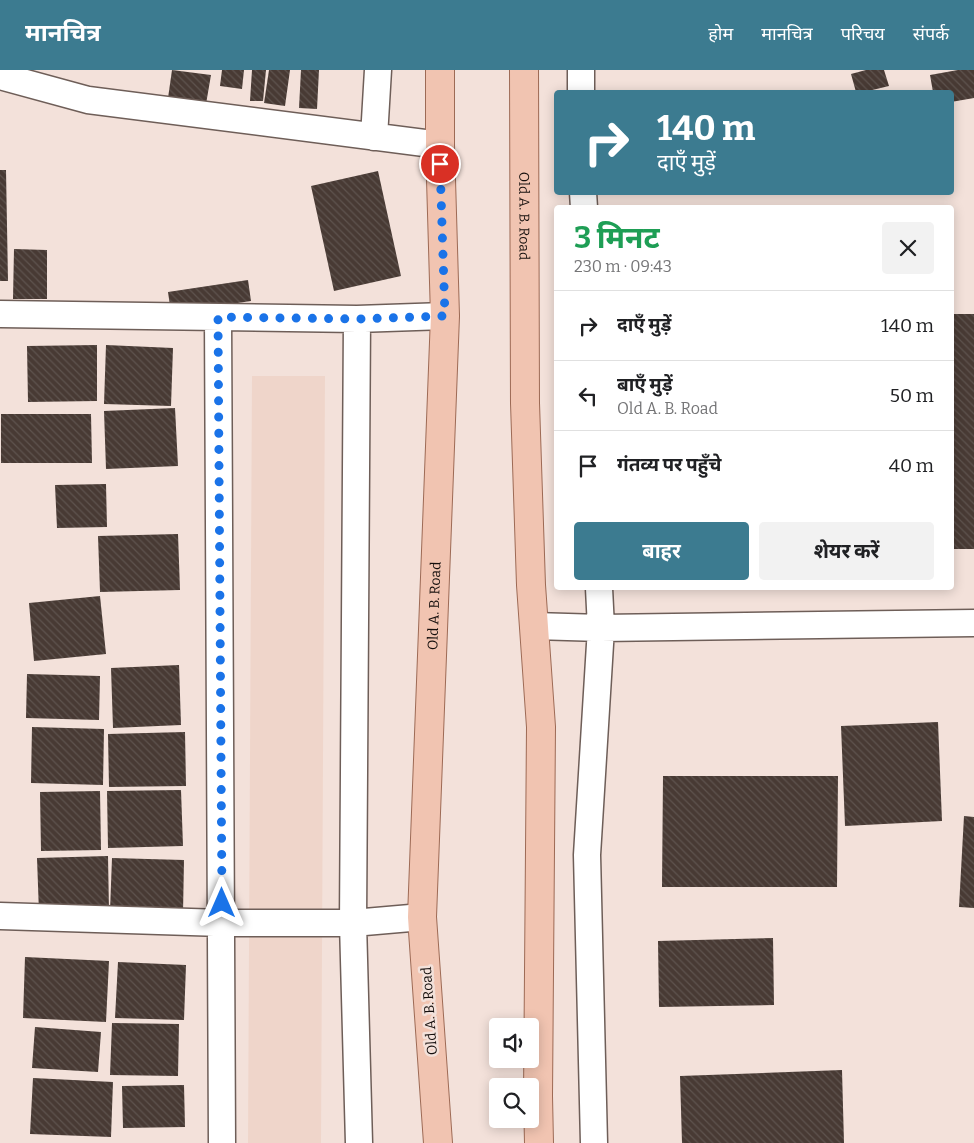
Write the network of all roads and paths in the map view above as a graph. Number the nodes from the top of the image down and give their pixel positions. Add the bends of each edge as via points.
1 (378, 70) edge
2 (440, 70) edge
3 (524, 70) edge
4 (580, 70) edge
5 (0, 76) edge
6 (581, 90) edge
7 (374, 137) junction
8 (440, 145) junction
9 (0, 314) edge
10 (445, 316) junction
11 (218, 317) junction
12 (358, 319) junction
13 (599, 590) edge
14 (974, 622) edge
15 (534, 626) junction
16 (601, 628) junction
17 (0, 916) edge
18 (422, 917) junction
19 (222, 923) junction
20 (353, 923) junction
21 (222, 1143) edge
22 (359, 1143) edge
23 (438, 1143) edge
24 (540, 1143) edge
25 (594, 1143) edge

1 - 7 street
2 - 8 main road, Old A. B. Road
3 - 15 main road, Old A. B. Road via 525,404
4 - 6 street
5 - 7 street via 88,100
7 - 8 street
8 - 10 main road, Old A. B. Road
9 - 11 street
10 - 12 street
10 - 18 main road, Old A. B. Road
11 - 12 street
11 - 19 street
12 - 20 street
13 - 16 street
14 - 16 street
15 - 16 street
15 - 24 main road, Old A. B. Road via 541,727
16 - 25 street via 587,854
17 - 19 street
18 - 20 street
18 - 23 main road, Old A. B. Road
19 - 20 street
19 - 21 street
20 - 22 street

